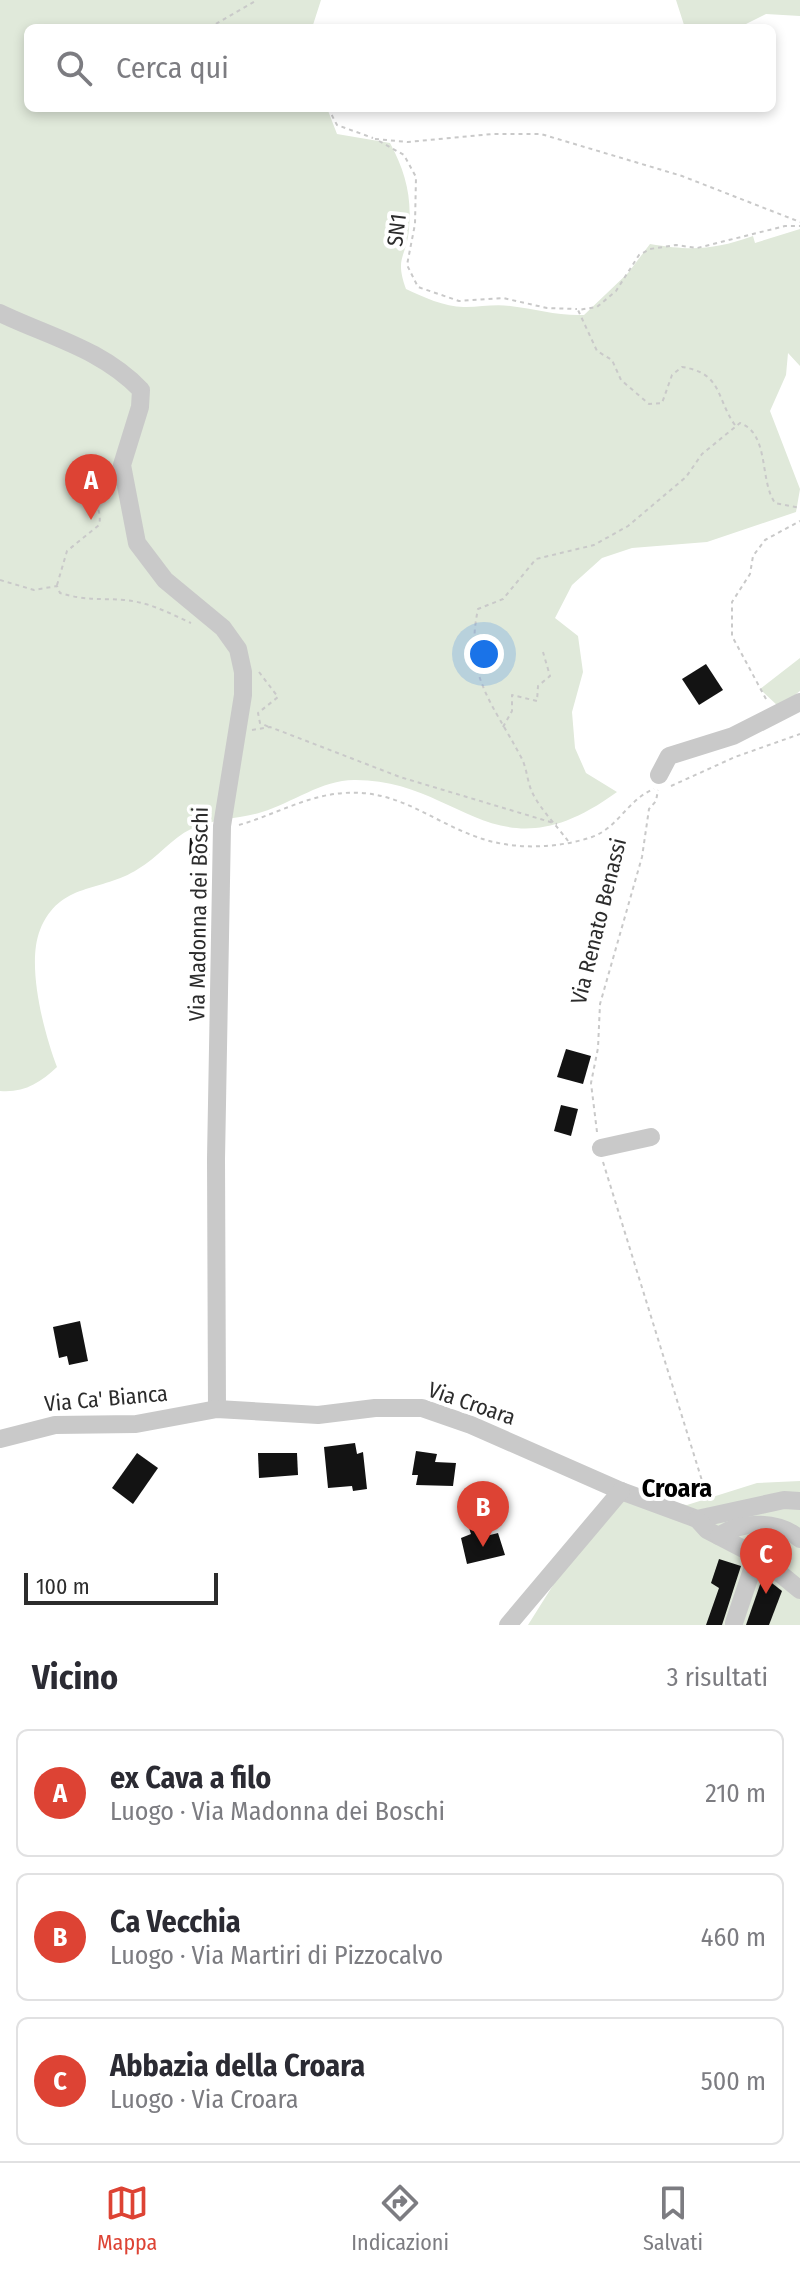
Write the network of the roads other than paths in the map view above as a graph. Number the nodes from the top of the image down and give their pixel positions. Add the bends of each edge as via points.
1 (0, 313) edge
2 (800, 702) edge
3 (658, 782) road end
4 (651, 1137) dead end
5 (601, 1148) road end
6 (217, 1409) junction
7 (0, 1439) edge
8 (621, 1491) junction
9 (800, 1501) edge
10 (705, 1517) junction
11 (719, 1536) junction
12 (800, 1539) edge
13 (757, 1555) junction
14 (800, 1590) edge
15 (734, 1623) dead end
16 (508, 1625) edge

1 - 6 street, Via Madonna dei Boschi via 96,353 141,390 122,473 137,543 149,564 223,628 238,649 241,664 243,695 222,826
2 - 3 street via 733,736 669,756
4 - 5 street
6 - 7 street, Via Ca' Bianca via 136,1424 55,1425
6 - 8 street, Via Croara via 318,1415 422,1408
8 - 10 street, Via Croara
8 - 16 street
9 - 10 street
10 - 11 street, Via Croara via 707,1530
11 - 12 street via 760,1525
11 - 13 street, Via Croara
13 - 14 street, Via Croara
13 - 15 street

